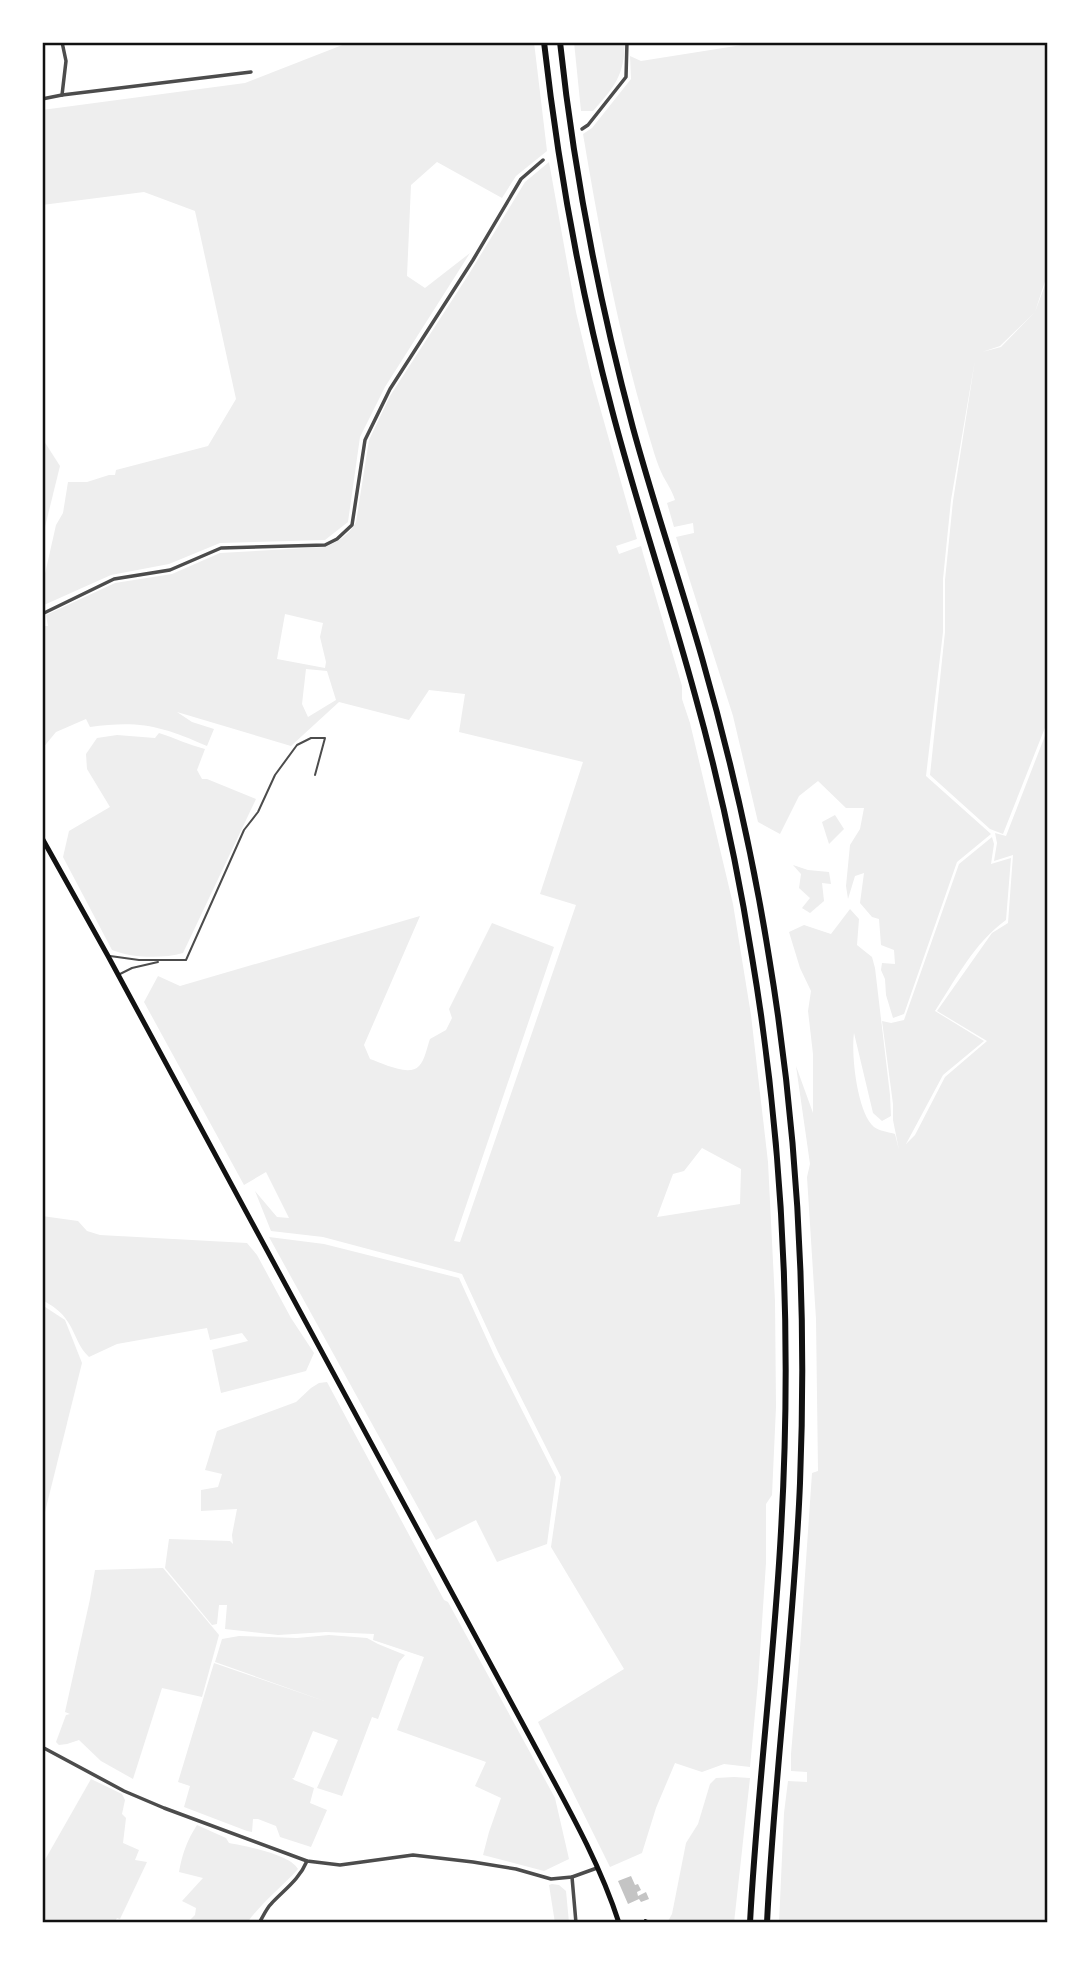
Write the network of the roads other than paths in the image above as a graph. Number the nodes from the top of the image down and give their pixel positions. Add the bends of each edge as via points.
1 (62, 42) edge
2 (544, 42) edge
3 (561, 42) edge
4 (627, 42) edge
5 (251, 72) dead end
6 (62, 95) junction
7 (42, 99) edge
8 (582, 129) dead end
9 (543, 160) dead end
10 (42, 614) edge
11 (315, 775) dead end
12 (42, 838) edge
13 (108, 956) junction
14 (162, 961) junction
15 (118, 975) junction
16 (42, 1747) edge
17 (307, 1861) junction
18 (597, 1868) junction
19 (572, 1877) junction
20 (259, 1923) edge
21 (576, 1923) edge
22 (619, 1923) edge
23 (750, 1923) edge
24 (766, 1923) edge

1 - 6 street via 66,61
2 - 23 highway via 568,213 594,337 628,470 697,700 732,848 759,998 773,1111 783,1262 785,1455
3 - 24 highway via 584,209 609,331 718,716 748,842 773,979 787,1093 800,1257 802,1410 794,1575
4 - 8 street via 626,78
5 - 6 street
6 - 7 street
9 - 10 street via 521,179 390,390 365,440 352,525 337,539 325,545 221,548 170,570 114,579
11 - 14 lane via 325,738 311,737 297,745 275,775 244,830 186,960
12 - 13 main road
13 - 14 lane
13 - 15 main road
14 - 15 lane
15 - 18 main road
16 - 17 street via 124,1791
17 - 19 street via 340,1866 413,1855 516,1869 551,1879
17 - 20 street
18 - 19 street
18 - 22 main road
19 - 21 street

